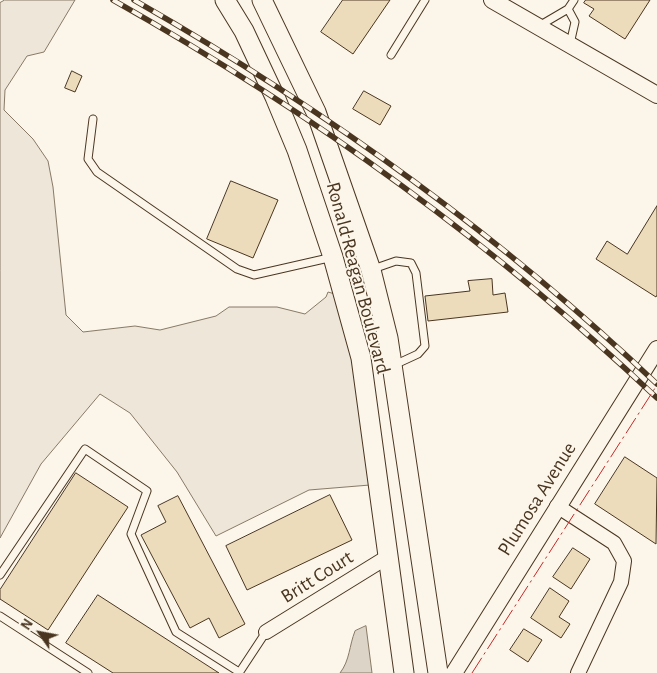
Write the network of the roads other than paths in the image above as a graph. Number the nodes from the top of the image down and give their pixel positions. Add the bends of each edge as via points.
1 (226, 0) edge
2 (262, 0) edge
3 (425, 0) edge
4 (492, 0) edge
5 (574, 0) edge
6 (568, 9) junction
7 (539, 27) junction
8 (570, 44) junction
9 (391, 55) dead end
10 (657, 95) edge
11 (93, 119) dead end
12 (333, 257) junction
13 (371, 270) junction
14 (657, 349) edge
15 (392, 366) junction
16 (557, 506) junction
17 (389, 556) junction
18 (0, 575) edge
19 (0, 616) edge
20 (266, 632) joint
21 (239, 672) edge
22 (88, 673) edge
23 (404, 673) edge
24 (438, 673) edge
25 (454, 673) edge
26 (578, 673) edge

1 - 12 main road, Ronald Reagan Boulevard via 274,96 313,193
2 - 13 main road, Ronald Reagan Boulevard via 316,112
3 - 9 lane
4 - 7 street
5 - 6 lane
6 - 7 lane
6 - 8 lane via 575,22
7 - 8 street
8 - 10 street
11 - 12 lane via 88,159 97,172 237,269 254,275
12 - 17 main road, Ronald Reagan Boulevard via 361,358
13 - 15 main road, Ronald Reagan Boulevard
13 - 15 lane via 396,261 411,263 416,273 426,346 418,354
14 - 16 street, Plumosa Avenue
15 - 24 main road, Ronald Reagan Boulevard
16 - 25 street, Plumosa Avenue
16 - 26 street via 614,543 624,561 621,582
17 - 20 street, Britt Court
17 - 23 main road, Ronald Reagan Boulevard
18 - 21 lane via 85,449 147,491 131,534 176,632
19 - 22 lane
20 - 21 lane

